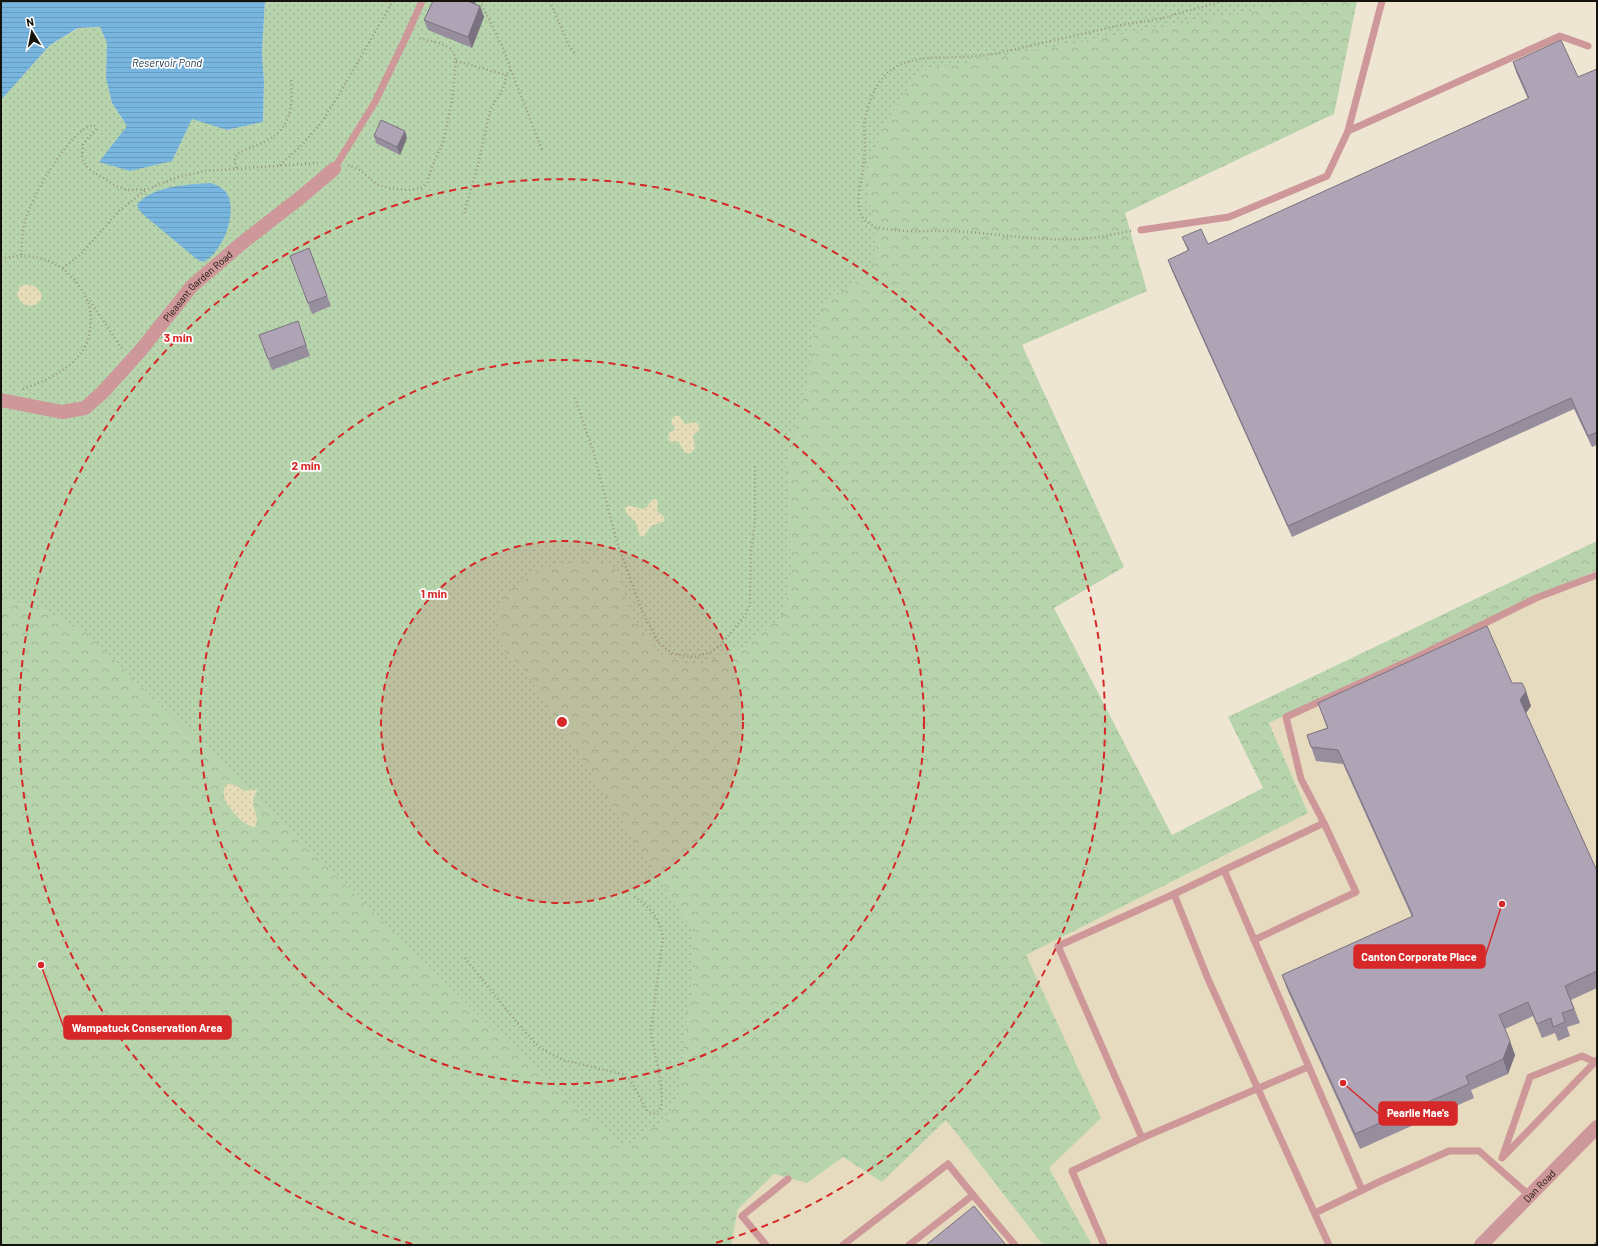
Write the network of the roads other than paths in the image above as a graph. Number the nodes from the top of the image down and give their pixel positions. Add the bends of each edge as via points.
1 (422, 1) edge
2 (1382, 1) edge
3 (1588, 46) dead end
4 (1348, 131) junction
5 (337, 166) joint
6 (1141, 230) road end
7 (1, 400) edge
8 (1597, 575) edge
9 (1324, 823) junction
10 (1224, 870) junction
11 (1174, 894) junction
12 (1254, 940) junction
13 (1596, 1061) edge
14 (1308, 1067) junction
15 (1259, 1088) junction
16 (1597, 1127) edge
17 (1142, 1138) junction
18 (1502, 1158) junction
19 (1496, 1165) junction
20 (788, 1179) dead end
21 (1362, 1190) junction
22 (973, 1195) junction
23 (1530, 1196) junction
24 (1315, 1213) junction
25 (766, 1245) edge
26 (843, 1245) edge
27 (908, 1245) edge
28 (1015, 1245) edge
29 (1104, 1245) edge
30 (1329, 1245) edge
31 (1481, 1245) edge

1 - 5 lane via 375,102
2 - 4 lane
3 - 4 lane via 1560,36
4 - 6 lane via 1327,176 1229,217
5 - 7 street, Pleasant Garden Road via 302,198 242,243 192,286 130,362 85,408 62,412
8 - 9 lane via 1536,598 1415,658 1286,717 1301,779
9 - 10 lane
9 - 12 lane via 1356,892
10 - 11 lane
10 - 12 lane
11 - 15 lane via 1208,979
11 - 17 lane via 1058,946
12 - 14 lane
13 - 18 lane
13 - 18 lane via 1582,1056 1530,1077
14 - 15 lane
14 - 21 lane
15 - 17 lane
15 - 24 lane
16 - 23 street, Dan Road
17 - 29 lane via 1072,1171
18 - 19 lane
19 - 21 lane via 1479,1151 1449,1151
19 - 23 lane
20 - 25 lane via 742,1216
21 - 24 lane
22 - 26 lane via 948,1164
22 - 27 lane
22 - 28 lane
23 - 31 street, Dan Road
24 - 30 lane

